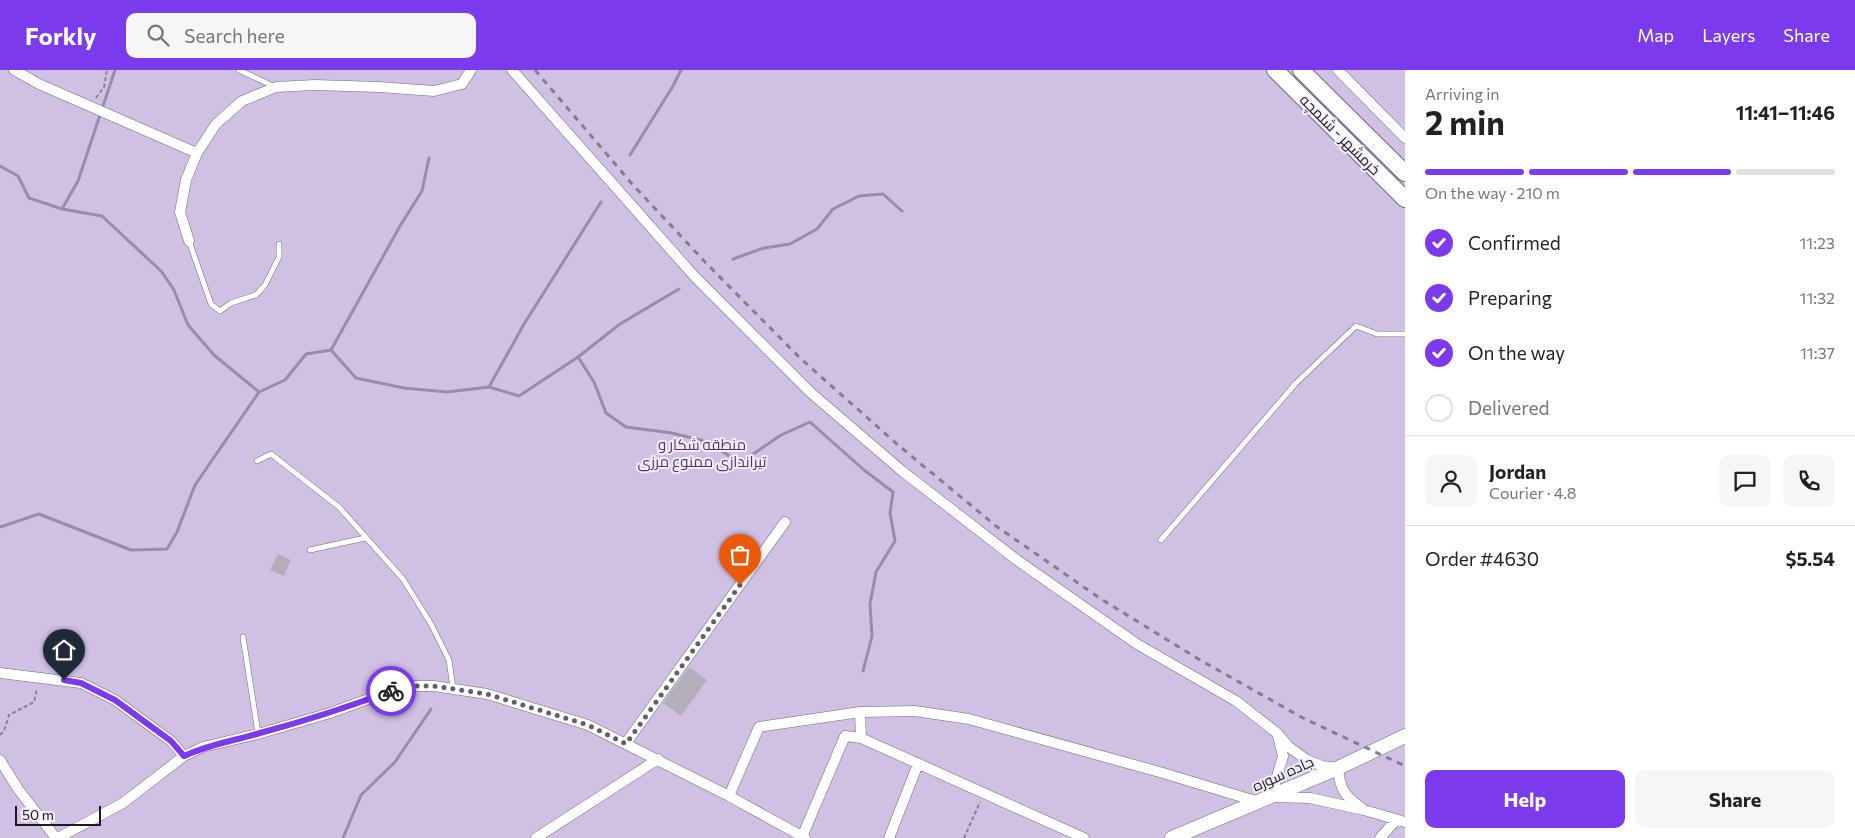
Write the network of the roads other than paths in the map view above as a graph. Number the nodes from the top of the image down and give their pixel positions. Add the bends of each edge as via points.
1 (14, 70) edge
2 (239, 70) edge
3 (470, 70) edge
4 (512, 70) edge
5 (1276, 70) edge
6 (1301, 70) edge
7 (1338, 70) edge
8 (276, 87) junction
9 (1405, 138) edge
10 (197, 153) junction
11 (1405, 174) edge
12 (1405, 200) edge
13 (189, 241) joint
14 (279, 244) dead end
15 (1405, 334) edge
16 (257, 461) dead end
17 (785, 522) dead end
18 (365, 538) junction
19 (1161, 540) dead end
20 (310, 550) dead end
21 (243, 637) dead end
22 (0, 673) edge
23 (453, 689) junction
24 (860, 712) junction
25 (1277, 733) junction
26 (258, 734) junction
27 (1405, 736) edge
28 (861, 738) junction
29 (626, 744) junction
30 (184, 756) junction
31 (658, 759) junction
32 (0, 760) edge
33 (918, 764) junction
34 (1338, 768) junction
35 (729, 796) junction
36 (1266, 799) junction
37 (1364, 810) junction
38 (1401, 821) edge
39 (804, 837) edge
40 (57, 838) edge
41 (536, 838) edge
42 (889, 838) edge
43 (1084, 838) edge
44 (1172, 838) edge
45 (1380, 838) edge

1 - 10 street
2 - 8 lane
3 - 8 street via 462,84 434,91 315,85
4 - 25 street via 695,277 810,392 902,471 1017,560 1137,644 1236,701
5 - 12 highway, خرمشهر - شلمچه
6 - 11 highway, خرمشهر - شلمچه
7 - 9 street
8 - 10 street via 242,101 216,124
10 - 13 street via 186,180 180,212
13 - 14 lane via 211,304 220,311 231,303 256,295 266,285 279,257
15 - 19 lane via 1378,334 1356,326 1296,383
16 - 18 lane via 271,454 339,507
17 - 29 street
18 - 20 lane
18 - 23 lane via 403,579 431,624 449,660
21 - 26 lane
22 - 30 street via 81,683 115,700 171,741
23 - 26 street via 404,686 330,713
23 - 29 street via 487,694 588,725
24 - 28 street
24 - 35 street via 759,727
24 - 36 street via 915,711 969,719
25 - 34 street via 1307,760
25 - 36 street via 1283,756
26 - 30 street via 203,747
27 - 34 main road, جاده سوره
28 - 33 street
28 - 39 street via 845,736
29 - 31 street
30 - 40 street via 123,803
31 - 35 street
31 - 41 street
32 - 40 street via 18,789
33 - 42 street
33 - 43 street
34 - 36 main road, جاده سوره
34 - 37 street via 1342,790
35 - 39 street
36 - 37 street via 1310,798
36 - 44 main road, جاده سوره
37 - 38 street
38 - 45 street

